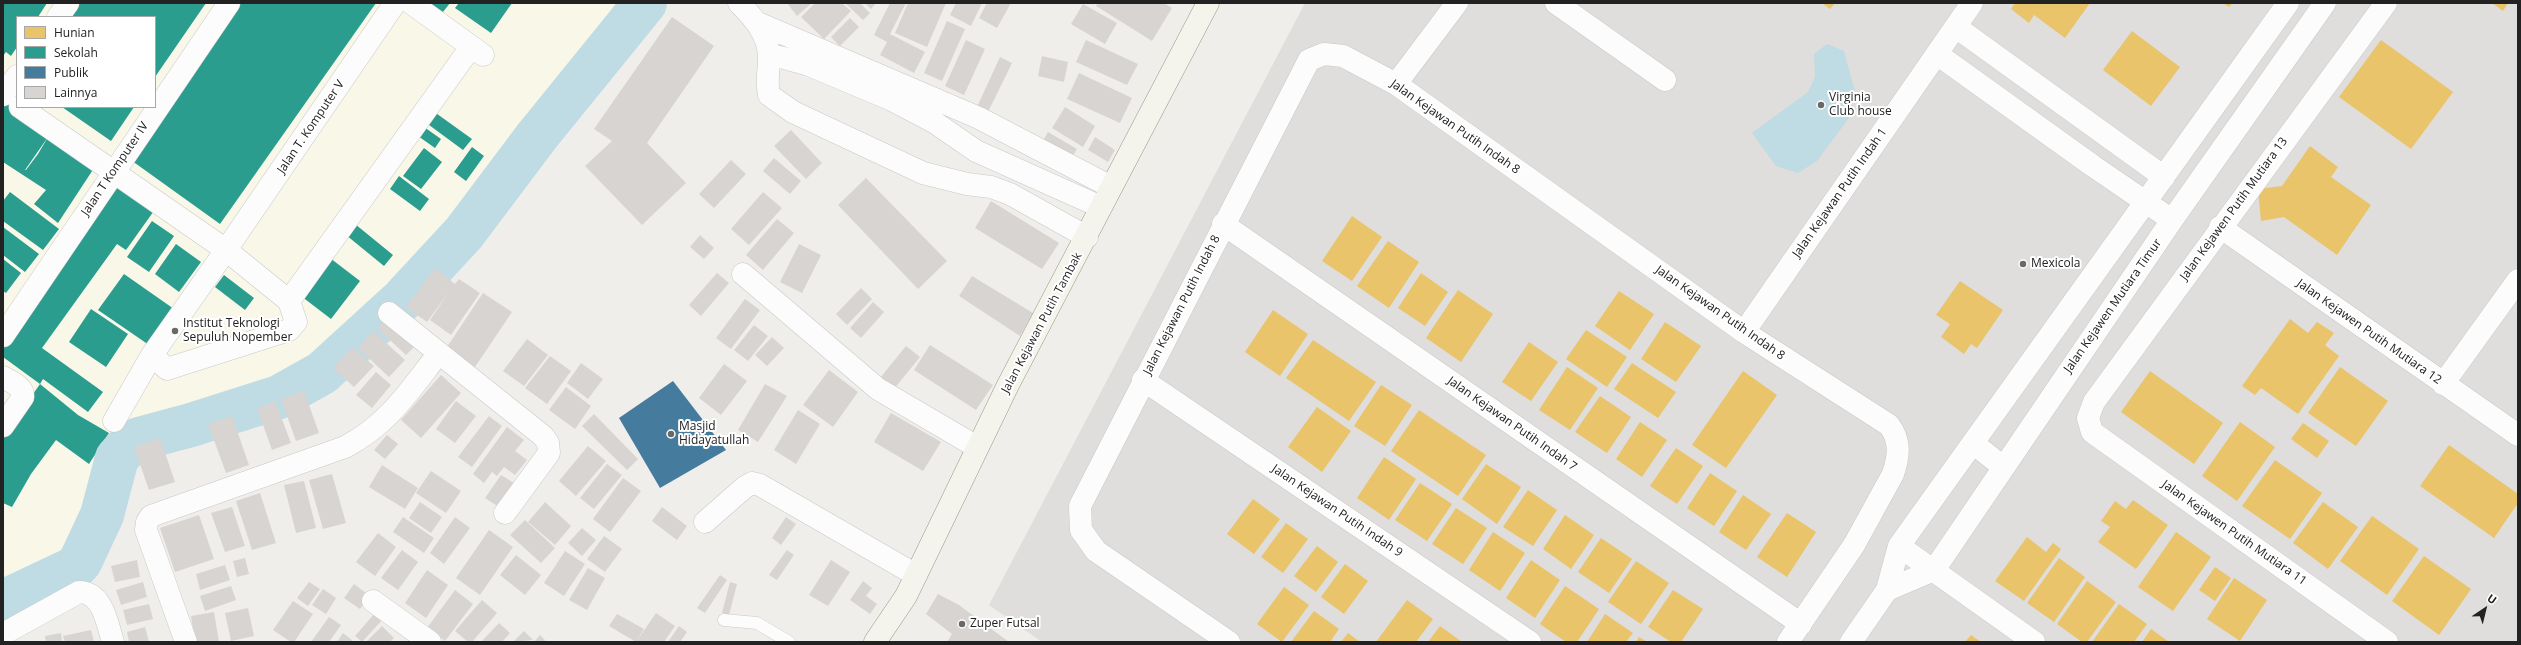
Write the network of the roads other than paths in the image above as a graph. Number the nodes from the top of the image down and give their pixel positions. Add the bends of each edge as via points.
1 (68, 3) edge
2 (230, 3) edge
3 (395, 3) edge
4 (411, 3) edge
5 (739, 3) edge
6 (1457, 3) edge
7 (1556, 3) edge
8 (1972, 3) edge
9 (2288, 3) edge
10 (2325, 3) edge
11 (2386, 3) edge
12 (1205, 4) edge
13 (59, 16) edge
14 (758, 22) junction
15 (1956, 27) junction
16 (1937, 54) junction
17 (769, 57) junction
18 (16, 77) edge
19 (1665, 80) dead end
20 (1396, 84) junction
21 (3, 95) edge
22 (16, 104) edge
23 (21, 108) edge
24 (976, 151) junction
25 (114, 171) junction
26 (2164, 176) junction
27 (967, 184) junction
28 (1111, 187) junction
29 (2146, 202) junction
30 (1102, 207) junction
31 (2172, 220) junction
32 (1223, 224) junction
33 (2220, 227) junction
34 (1087, 237) junction
35 (226, 250) junction
36 (743, 274) dead end
37 (2518, 280) edge
38 (289, 301) junction
39 (389, 313) dead end
40 (1744, 332) junction
41 (3, 336) edge
42 (439, 353) junction
43 (152, 355) junction
44 (3, 376) edge
45 (1143, 380) junction
46 (2443, 384) junction
47 (2088, 418) joint
48 (114, 421) dead end
49 (3, 426) edge
50 (2518, 435) edge
51 (1973, 442) junction
52 (977, 447) junction
53 (2004, 467) junction
54 (505, 513) dead end
55 (705, 522) dead end
56 (1899, 546) junction
57 (1934, 570) junction
58 (916, 575) junction
59 (1887, 590) junction
60 (372, 601) dead end
61 (724, 620) dead end
62 (1801, 624) junction
63 (3, 634) edge
64 (113, 642) edge
65 (186, 642) edge
66 (430, 642) edge
67 (789, 642) edge
68 (875, 642) edge
69 (1229, 642) edge
70 (1530, 642) edge
71 (1788, 642) edge
72 (1851, 642) edge
73 (2034, 642) edge
74 (2387, 642) edge

1 - 13 street
2 - 25 street, Jalan T Komputer IV
3 - 35 street, Jalan T. Komputer V
4 - 38 street via 478,51
5 - 14 street
6 - 20 street
7 - 19 street
8 - 15 street, Jalan Kejawan Putih Indah 1
9 - 26 street
10 - 31 street, Jalan Kejawen Mutiara Timur
11 - 33 street, Jalan Kejawen Putih Mutiara 13
12 - 28 street, Jalan Kejawan Putih Tambak
14 - 17 street
14 - 28 street via 979,118
15 - 16 street, Jalan Kejawan Putih Indah 1
15 - 26 street
16 - 29 street
16 - 40 street, Jalan Kejawan Putih Indah 1
17 - 24 street via 780,57 809,65 890,99 934,122
17 - 27 street via 766,83 769,95 793,112 923,173
18 - 21 street
20 - 32 street, Jalan Kejawan Putih Indah 8 via 1343,56 1324,54 1309,60
20 - 40 street, Jalan Kejawan Putih Indah 8
21 - 22 street
23 - 25 street
24 - 27 street
24 - 30 street
25 - 35 street
25 - 41 street, Jalan T Komputer IV
26 - 29 street
27 - 34 street via 991,187 1010,194
28 - 30 street, Jalan Kejawan Putih Tambak
29 - 31 street
29 - 51 street
30 - 34 street, Jalan Kejawan Putih Tambak
31 - 53 street, Jalan Kejawen Mutiara Timur
32 - 45 street, Jalan Kejawan Putih Indah 8
32 - 62 street, Jalan Kejawan Putih Indah 7
33 - 46 street, Jalan Kejawen Putih Mutiara 12
33 - 47 street, Jalan Kejawen Putih Mutiara 13 via 2094,402
34 - 52 street, Jalan Kejawan Putih Tambak
35 - 38 street
35 - 43 street, Jalan T. Komputer V
36 - 52 street via 878,389
37 - 46 street
38 - 43 street via 296,322 289,330 168,369
39 - 42 street
40 - 62 street, Jalan Kejawan Putih Indah 8 via 1889,425 1898,446 1898,462 1893,474 1854,545
42 - 54 street via 548,443 549,453
42 - 65 street via 385,421 367,436 345,447 151,516 146,530
43 - 48 street, Jalan T. Komputer V
44 - 49 street via 20,387 24,393
45 - 69 street, Jalan Kejawan Putih Indah 8 via 1080,506 1081,530 1096,551
45 - 70 street, Jalan Kejawan Putih Indah 9
46 - 50 street, Jalan Kejawen Putih Mutiara 12
47 - 74 street, Jalan Kejawen Putih Mutiara 11 via 2092,432
51 - 53 street
51 - 56 street
52 - 58 street, Jalan Kejawan Putih Tambak
53 - 57 street, Jalan Kejawen Mutiara Timur
55 - 58 street via 745,487 752,483 760,485
56 - 57 street
56 - 59 street
57 - 59 street
57 - 73 street
58 - 68 street, Jalan Kejawan Putih Tambak via 906,596
59 - 72 street
60 - 66 street
61 - 67 lane via 757,623
62 - 71 street
63 - 64 street via 79,592 88,592 96,597 101,606

